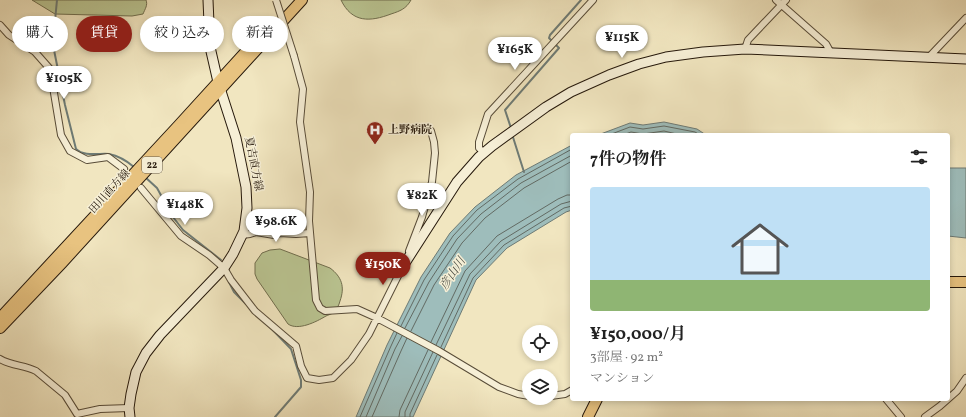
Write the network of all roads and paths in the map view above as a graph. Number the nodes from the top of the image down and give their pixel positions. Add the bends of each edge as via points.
1 (208, 0) edge
2 (276, 0) edge
3 (293, 0) edge
4 (302, 0) edge
5 (593, 0) edge
6 (781, 2) edge
7 (966, 18) edge
8 (0, 25) edge
9 (745, 49) junction
10 (830, 53) junction
11 (928, 58) junction
12 (966, 59) edge
13 (219, 86) junction
14 (431, 131) dead end
15 (484, 153) junction
16 (124, 169) dead end
17 (141, 188) dead end
18 (310, 232) junction
19 (242, 235) junction
20 (405, 263) junction
21 (224, 268) junction
22 (950, 282) edge
23 (966, 282) edge
24 (0, 318) edge
25 (376, 318) junction
26 (0, 328) edge
27 (0, 359) edge
28 (966, 378) edge
29 (570, 391) edge
30 (522, 395) edge
31 (558, 395) edge
32 (950, 397) edge
33 (596, 401) edge
34 (888, 401) edge
35 (946, 401) edge
36 (129, 412) edge
37 (588, 417) edge
38 (901, 417) edge
39 (925, 417) edge

1 - 13 street, 夏吉直方線 via 210,47
2 - 18 street, bridge via 303,89 300,122 310,192
3 - 13 main road, 田川直方線 / 22
4 - 13 main road, 田川直方線 / 22
5 - 15 street via 488,114 479,142 479,148
6 - 9 street via 748,40
6 - 10 street via 826,44
7 - 11 street
8 - 16 street via 9,35 35,52 50,69 61,134 70,151 87,160 108,157
9 - 10 street
9 - 15 street via 666,57 609,75 571,92 546,107
10 - 11 street
11 - 12 street
13 - 19 street, 夏吉直方線 via 236,138 246,187 247,208
13 - 24 main road, 田川直方線 / 22
13 - 26 main road, 田川直方線 / 22 via 62,263
14 - 20 street via 435,153 432,182
15 - 20 street via 457,182
17 - 21 street via 181,236
18 - 19 street via 274,235 256,232
18 - 25 street via 316,300 320,308 325,311 357,309
19 - 21 street, 夏吉直方線
20 - 25 street
21 - 25 street via 255,311 296,346 307,378 333,378 351,360 369,334
21 - 36 street, 夏吉直方線 via 146,353 136,372 130,394
22 - 23 main road
25 - 30 street via 439,351 499,387
27 - 36 street via 8,364 36,371 65,395 77,414 100,409
28 - 32 street
29 - 31 street
33 - 37 main road
34 - 38 street
35 - 39 street

